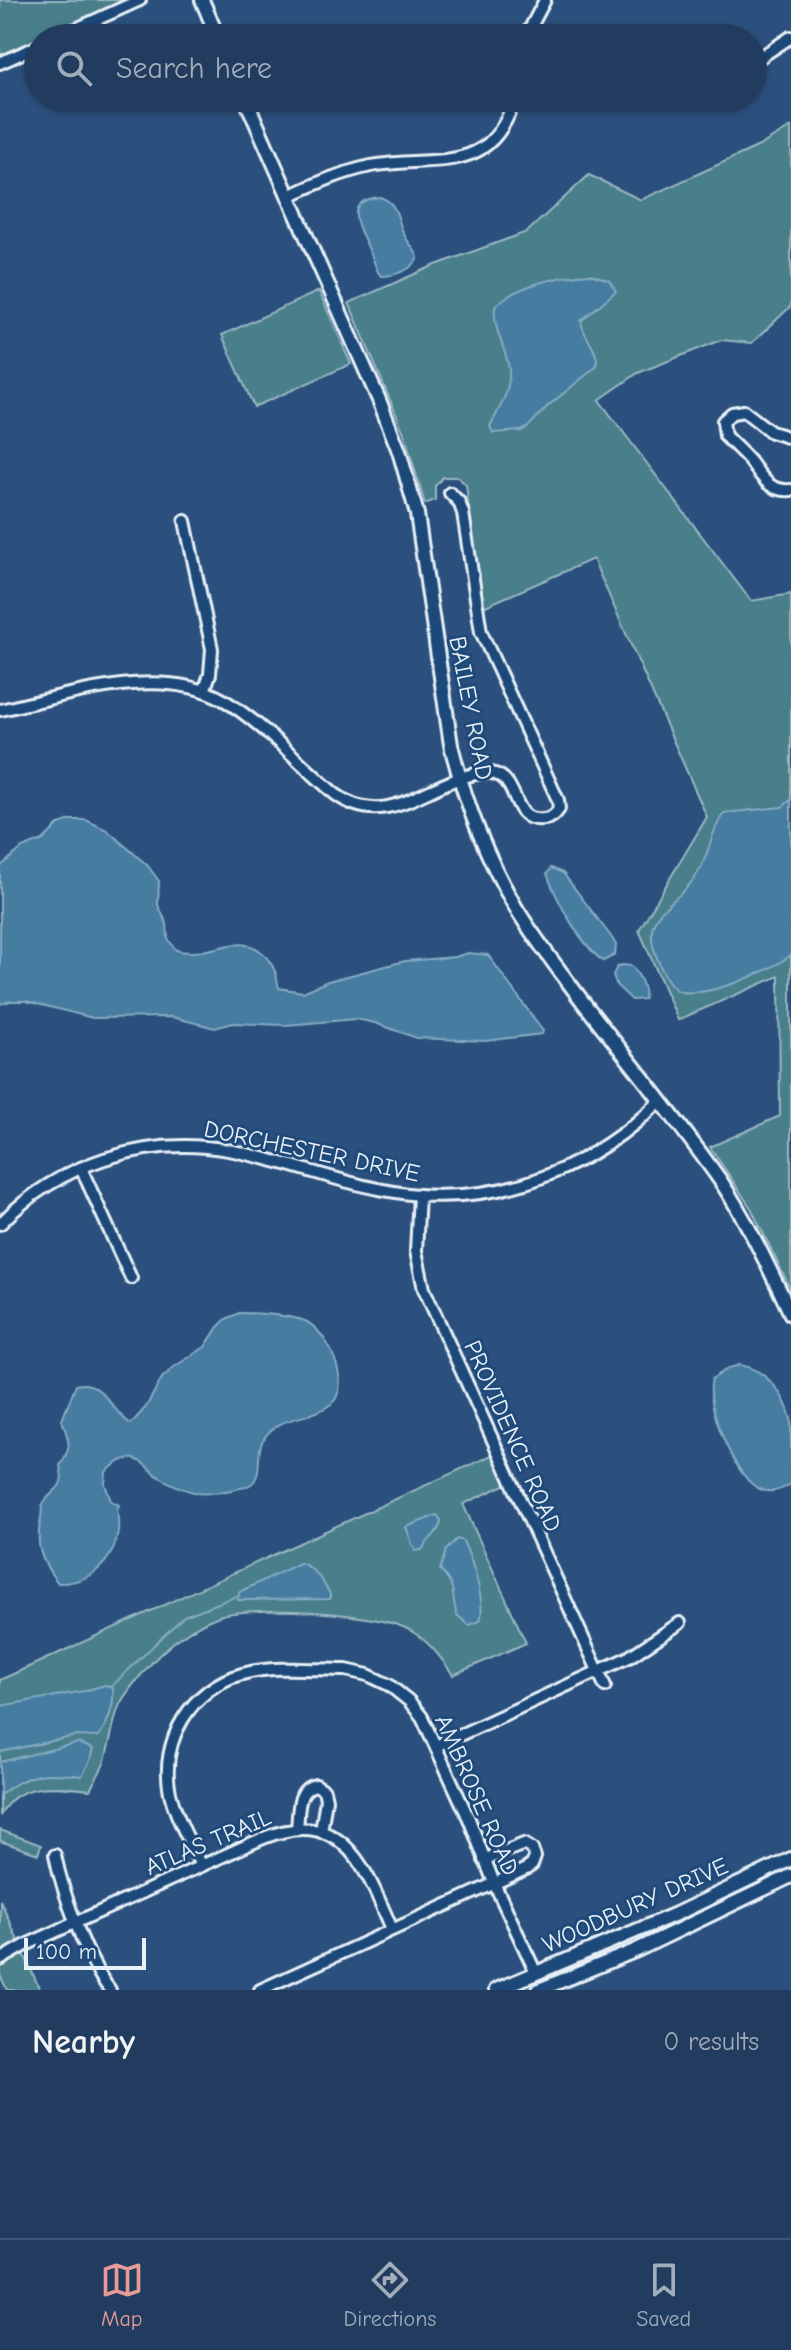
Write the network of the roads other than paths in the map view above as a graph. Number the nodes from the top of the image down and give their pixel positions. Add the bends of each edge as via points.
1 (140, 0) edge
2 (202, 0) edge
3 (545, 0) edge
4 (87, 24) edge
5 (212, 24) edge
6 (532, 24) edge
7 (791, 37) edge
8 (24, 52) edge
9 (767, 53) edge
10 (0, 63) edge
11 (251, 112) edge
12 (510, 112) edge
13 (289, 196) junction
14 (791, 438) edge
15 (791, 490) edge
16 (450, 493) dead end
17 (185, 521) dead end
18 (204, 691) junction
19 (0, 710) edge
20 (460, 779) junction
21 (660, 1101) junction
22 (81, 1168) junction
23 (419, 1195) junction
24 (0, 1224) edge
25 (131, 1278) dead end
26 (791, 1314) edge
27 (680, 1623) dead end
28 (599, 1671) junction
29 (605, 1686) dead end
30 (436, 1746) junction
31 (297, 1829) junction
32 (321, 1832) junction
33 (55, 1855) dead end
34 (791, 1859) edge
35 (484, 1860) junction
36 (201, 1866) junction
37 (791, 1876) edge
38 (494, 1883) junction
39 (76, 1922) junction
40 (392, 1929) junction
41 (0, 1960) edge
42 (536, 1973) junction
43 (110, 1990) edge
44 (260, 1990) edge
45 (496, 1990) edge
46 (539, 1990) edge

1 - 4 street
2 - 5 main road
3 - 6 street
7 - 9 street
8 - 10 street
11 - 13 main road, BAILEY ROAD
12 - 13 street via 498,134 469,155 443,162 370,166
13 - 20 main road, BAILEY ROAD via 404,467
14 - 15 street via 771,432 744,411 723,421 725,436 764,481 778,490
16 - 20 street, BAILEY ROAD via 462,509 481,632 559,807 554,816 540,819 524,814 499,775
17 - 18 street via 212,649
18 - 19 street via 165,682 136,683
18 - 20 street via 232,705 353,806 394,806
20 - 21 main road, BAILEY ROAD via 485,846 518,911
21 - 23 street, DORCHESTER DRIVE via 643,1119 575,1165 484,1193
21 - 26 main road, BAILEY ROAD via 738,1209
22 - 23 street, DORCHESTER DRIVE via 140,1150 209,1147
22 - 24 street, DORCHESTER DRIVE via 38,1191
22 - 25 street
23 - 28 street, PROVIDENCE ROAD via 416,1251 424,1289
27 - 28 street
28 - 29 street, PROVIDENCE ROAD
28 - 30 street
30 - 35 street, AMBROSE ROAD
30 - 36 street, AMBROSE ROAD via 409,1701 379,1679 358,1672 260,1671 222,1682 186,1713 167,1762 174,1805
31 - 32 street, ATLAS TRAIL
31 - 32 street via 302,1792 316,1785 326,1799
31 - 36 street, ATLAS TRAIL via 274,1833
32 - 40 street, ATLAS TRAIL via 362,1863
33 - 39 street
34 - 42 main road, WOODBURY DRIVE
35 - 38 street, AMBROSE ROAD
35 - 38 street via 519,1845 528,1845 534,1853 529,1867
36 - 39 street, ATLAS TRAIL
37 - 46 main road, WOODBURY DRIVE
38 - 40 street
38 - 42 street, AMBROSE ROAD
39 - 41 street, ATLAS TRAIL
39 - 43 street
40 - 44 street
42 - 45 main road, WOODBURY DRIVE

